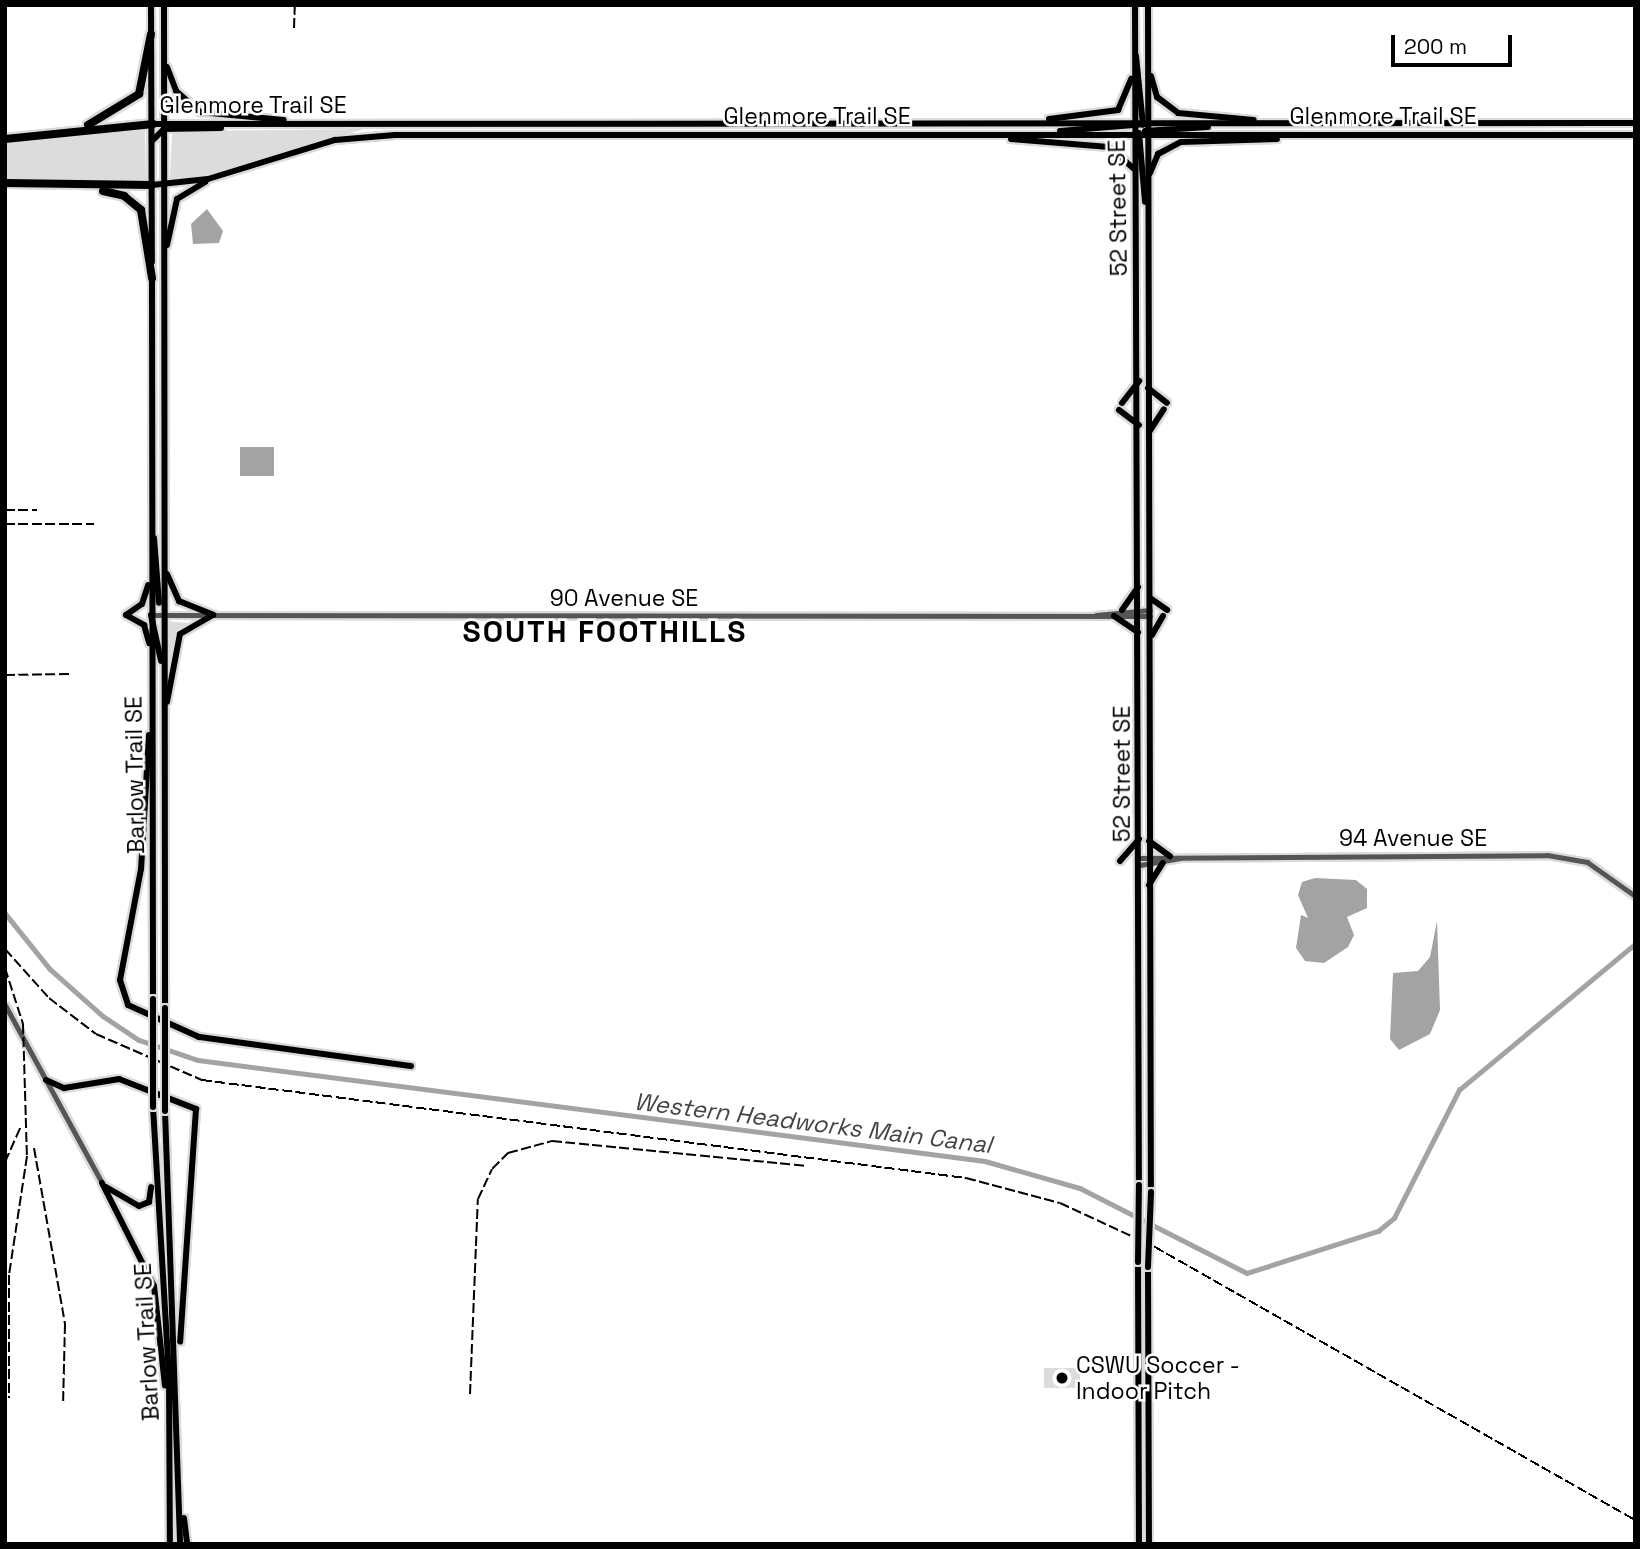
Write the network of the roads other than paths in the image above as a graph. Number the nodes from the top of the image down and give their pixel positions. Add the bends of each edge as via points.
1 (150, 5) edge
2 (164, 5) edge
3 (1135, 5) edge
4 (1148, 5) edge
5 (151, 34) junction
6 (164, 48) junction
7 (1134, 48) junction
8 (1134, 60) junction
9 (1148, 65) junction
10 (996, 123) junction
11 (1273, 123) junction
12 (1635, 123) edge
13 (153, 124) junction
14 (310, 124) junction
15 (164, 126) junction
16 (77, 130) junction
17 (1141, 130) junction
18 (1303, 135) junction
19 (1635, 135) edge
20 (974, 136) junction
21 (5, 137) edge
22 (153, 141) junction
23 (1134, 169) junction
24 (226, 175) junction
25 (1148, 178) junction
26 (5, 183) edge
27 (152, 185) junction
28 (164, 185) junction
29 (79, 188) junction
30 (1147, 211) junction
31 (163, 271) junction
32 (152, 278) junction
33 (1140, 379) junction
34 (1148, 388) junction
35 (1139, 425) junction
36 (1148, 434) junction
37 (150, 509) junction
38 (163, 535) junction
39 (151, 562) junction
40 (1140, 582) junction
41 (1150, 598) junction
42 (1122, 610) junction
43 (1139, 613) junction
44 (1150, 613) junction
45 (151, 615) junction
46 (163, 615) junction
47 (213, 615) junction
48 (1096, 615) junction
49 (1114, 616) junction
50 (1139, 634) junction
51 (1150, 640) junction
52 (152, 655) junction
53 (164, 674) junction
54 (152, 705) junction
55 (164, 728) junction
56 (1140, 838) junction
57 (1149, 841) junction
58 (1170, 856) junction
59 (1180, 858) junction
60 (1120, 861) dead end
61 (1148, 861) junction
62 (1140, 862) junction
63 (1163, 863) junction
64 (1149, 886) junction
65 (1635, 896) edge
66 (5, 1004) edge
67 (411, 1066) dead end
68 (46, 1080) junction
69 (153, 1150) junction
70 (102, 1183) junction
71 (177, 1354) junction
72 (169, 1426) junction
73 (180, 1486) junction
74 (169, 1541) edge
75 (180, 1544) edge
76 (187, 1544) edge
77 (1139, 1544) edge
78 (1149, 1544) edge

1 - 5 main road, Barlow Trail SE
2 - 6 main road, Barlow Trail SE
3 - 7 main road, 52 Street SE
4 - 9 main road, 52 Street SE
5 - 13 main road, Barlow Trail SE
5 - 16 highway via 139,94 115,114
6 - 14 main road via 176,91 200,112
6 - 15 main road, Barlow Trail SE
7 - 8 main road, 52 Street SE
7 - 17 main road
8 - 10 main road via 1128,96 1118,110
8 - 17 main road, 52 Street SE
9 - 11 main road via 1157,97 1178,113
9 - 17 main road, 52 Street SE
10 - 14 main road, Glenmore Trail SE
10 - 17 main road, Glenmore Trail SE
11 - 12 main road, Glenmore Trail SE
11 - 17 main road, Glenmore Trail SE
13 - 15 main road, Glenmore Trail SE
13 - 16 highway, Glenmore Trail SE
13 - 22 main road, Barlow Trail SE
14 - 15 main road, Glenmore Trail SE
15 - 22 main road
15 - 28 main road, Barlow Trail SE
16 - 21 highway, Glenmore Trail SE
17 - 18 main road, Glenmore Trail SE
17 - 20 main road, Glenmore Trail SE
17 - 23 main road, 52 Street SE
17 - 25 main road, 52 Street SE
17 - 30 main road
18 - 19 main road, Glenmore Trail SE
18 - 25 main road via 1181,142 1158,154
20 - 23 main road via 1109,146
20 - 24 main road, Glenmore Trail SE via 395,135 307,146
22 - 27 main road, Barlow Trail SE
23 - 33 main road, 52 Street SE
24 - 28 main road, Glenmore Trail SE
24 - 31 main road via 177,199
25 - 30 main road, 52 Street SE
26 - 29 highway, Glenmore Trail SE
27 - 28 main road, Glenmore Trail SE
27 - 29 highway, Glenmore Trail SE
27 - 32 main road, Barlow Trail SE
28 - 31 main road, Barlow Trail SE
29 - 32 highway via 136,204 144,217
30 - 34 main road, 52 Street SE
31 - 38 main road, Barlow Trail SE
32 - 37 main road, Barlow Trail SE
33 - 35 main road, 52 Street SE
33 - 35 main road via 1120,407
34 - 36 main road, 52 Street SE
34 - 36 main road via 1166,406
35 - 40 main road, 52 Street SE
36 - 41 main road, 52 Street SE
37 - 39 main road, Barlow Trail SE
37 - 46 main road
38 - 46 main road, Barlow Trail SE
38 - 47 main road via 174,596
39 - 45 main road, Barlow Trail SE
39 - 52 main road via 145,598 125,615 144,625
40 - 42 main road
40 - 43 main road, 52 Street SE
41 - 44 main road, 52 Street SE
41 - 51 main road via 1165,613
42 - 43 street, 90 Avenue SE
42 - 48 street, 90 Avenue SE
43 - 44 street, 90 Avenue SE
43 - 49 street, 90 Avenue SE
43 - 50 main road, 52 Street SE
44 - 51 main road, 52 Street SE
45 - 46 street, 90 Avenue SE
45 - 52 main road, Barlow Trail SE
45 - 53 main road
46 - 47 street, 90 Avenue SE
46 - 53 main road, Barlow Trail SE
47 - 48 street, 90 Avenue SE
47 - 55 main road via 188,625 175,644
48 - 49 street, 90 Avenue SE
49 - 50 main road
50 - 56 main road, 52 Street SE
51 - 57 main road, 52 Street SE
52 - 54 main road, Barlow Trail SE
53 - 55 main road, Barlow Trail SE
54 - 67 main road via 141,869 120,971 128,1005 199,1037
54 - 69 main road, Barlow Trail SE, bridge
55 - 71 main road, Barlow Trail SE, bridge via 165,1111
56 - 60 main road
56 - 62 main road, 52 Street SE
57 - 58 main road
57 - 61 main road, 52 Street SE
58 - 59 street, 94 Avenue SE
58 - 61 street, 94 Avenue SE
59 - 63 street, 94 Avenue SE
59 - 65 street, 94 Avenue SE via 1547,855 1587,862
61 - 62 street, 94 Avenue SE
61 - 63 street, 94 Avenue SE
61 - 64 main road, 52 Street SE
62 - 77 main road, 52 Street SE, bridge
63 - 64 main road
64 - 78 main road, 52 Street SE, bridge
66 - 68 street
68 - 70 street
68 - 71 main road via 64,1088 119,1079 196,1109
69 - 70 main road via 145,1205 132,1206
69 - 72 main road, Barlow Trail SE
70 - 72 main road via 154,1286
71 - 73 main road, Barlow Trail SE
72 - 74 main road, Barlow Trail SE
73 - 75 main road, Barlow Trail SE
73 - 76 main road

